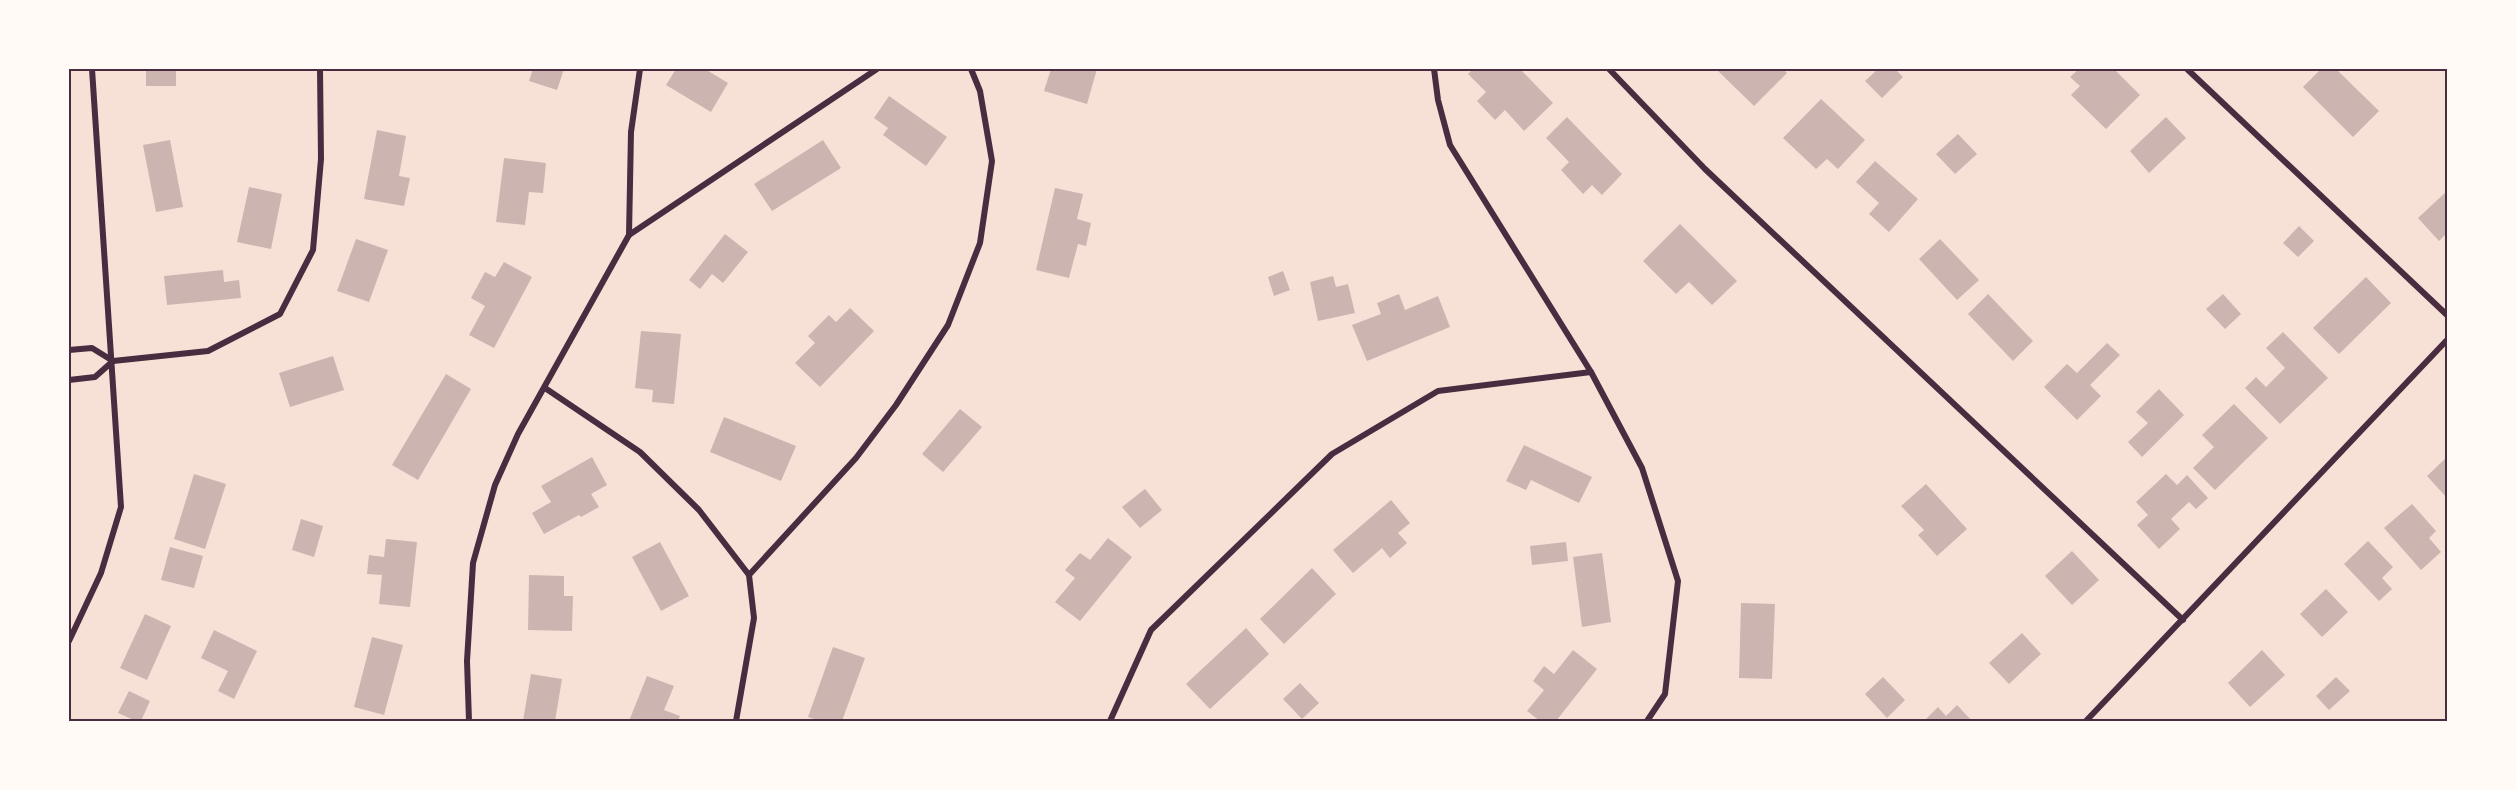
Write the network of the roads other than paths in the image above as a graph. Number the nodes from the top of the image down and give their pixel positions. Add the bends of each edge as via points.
1 (92, 69) edge
2 (320, 69) edge
3 (640, 69) edge
4 (877, 69) edge
5 (971, 69) edge
6 (1434, 69) edge
7 (1609, 69) edge
8 (2187, 69) edge
9 (629, 236) junction
10 (2447, 315) edge
11 (2447, 340) edge
12 (69, 350) edge
13 (113, 361) junction
14 (1591, 372) junction
15 (69, 380) edge
16 (544, 388) junction
17 (749, 575) junction
18 (2183, 620) junction
19 (69, 641) edge
20 (469, 721) edge
21 (736, 721) edge
22 (1110, 721) edge
23 (1647, 721) edge
24 (2086, 721) edge

1 - 13 street
2 - 13 street via 321,159 313,250 280,314 208,351
3 - 9 street via 631,132
4 - 9 street
5 - 17 street via 980,91 992,161 980,243 948,325 896,405 855,458
6 - 14 street via 1450,145
7 - 18 street via 1705,169
8 - 10 street
9 - 16 street
11 - 18 street
12 - 13 street via 92,348
13 - 15 street via 95,377
13 - 19 street via 121,507 101,573
14 - 22 street via 1438,391 1332,454 1151,630
14 - 23 street via 1642,468 1678,580 1665,693
16 - 17 street via 640,452 699,510
16 - 20 street via 495,485 473,563 467,661
17 - 21 street via 754,618
18 - 24 street

